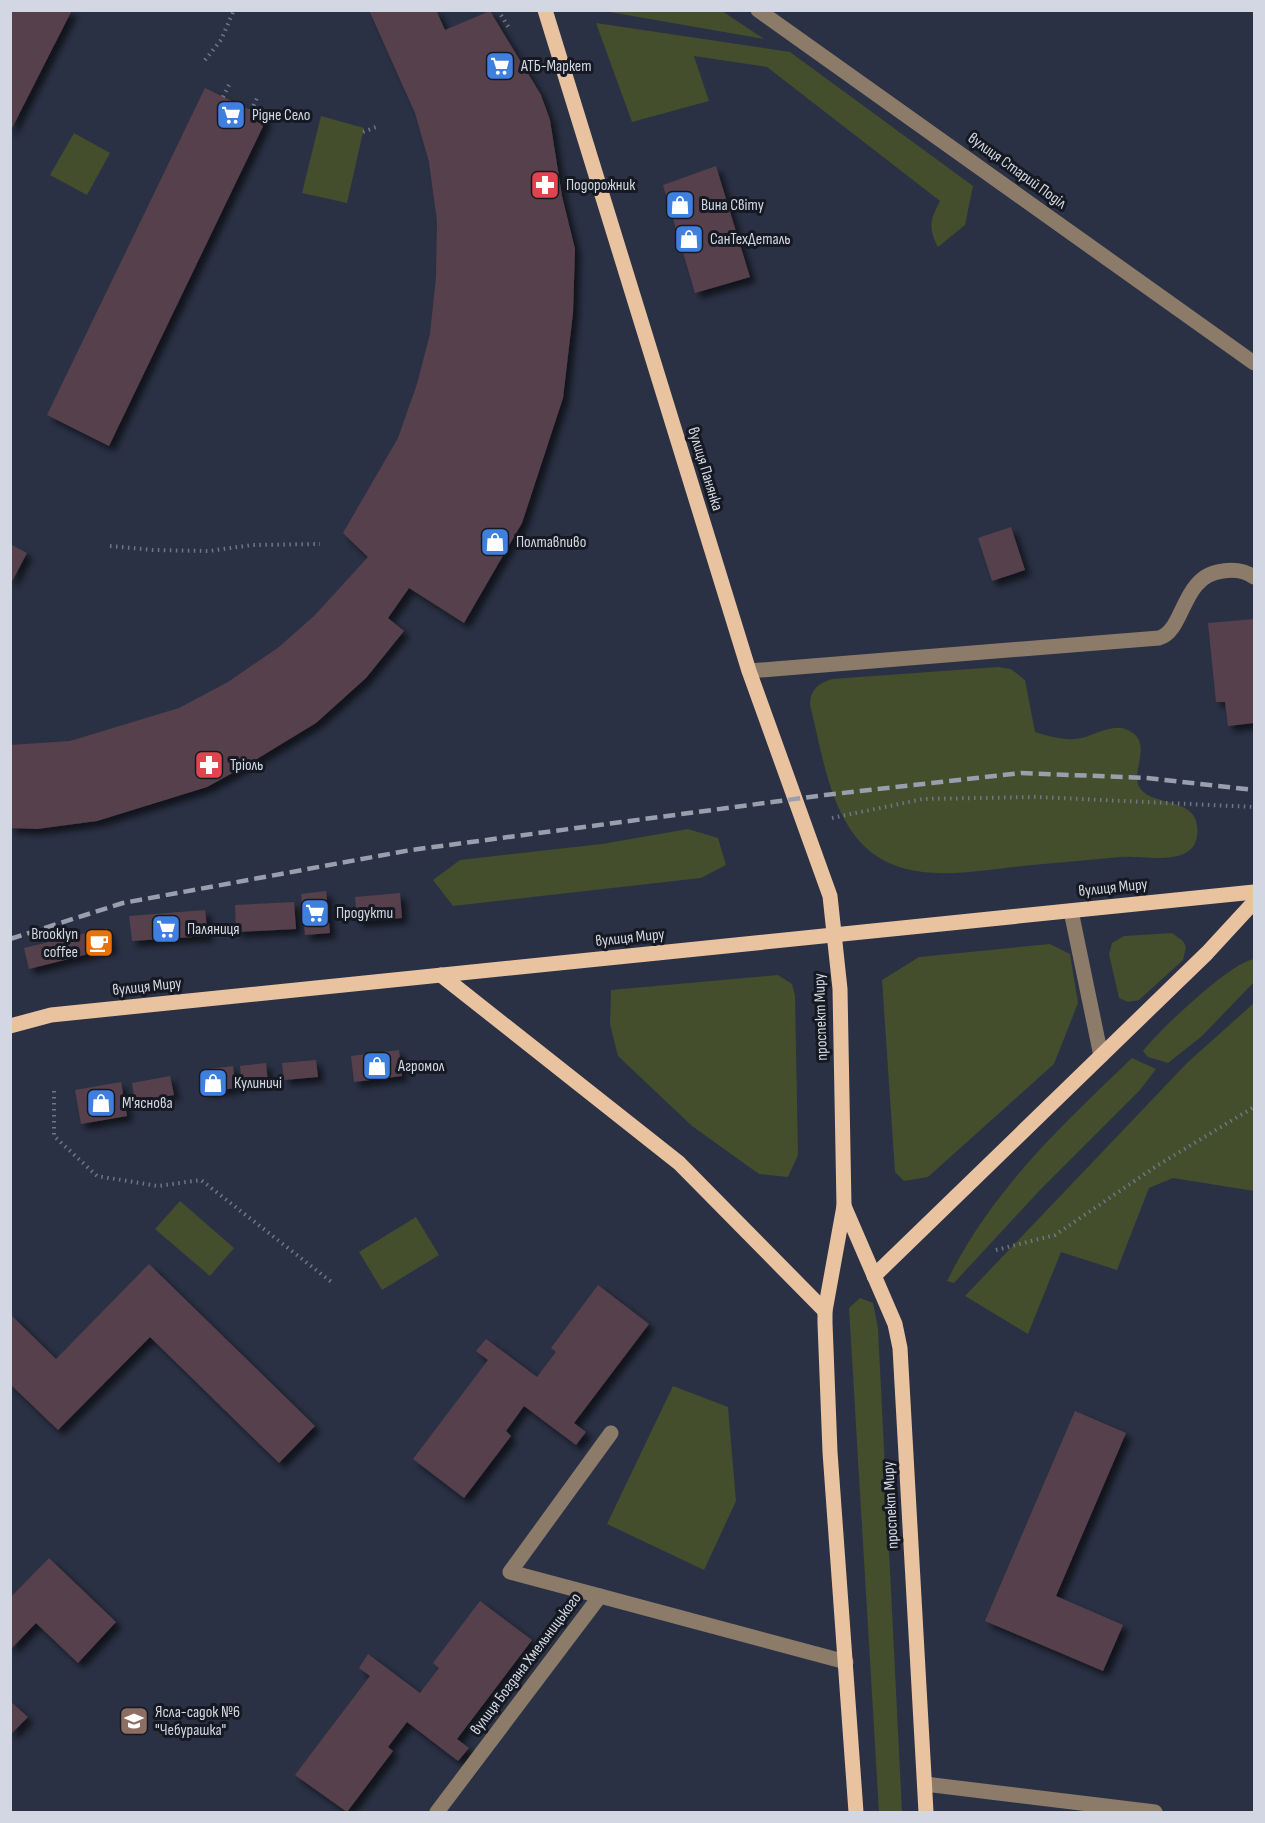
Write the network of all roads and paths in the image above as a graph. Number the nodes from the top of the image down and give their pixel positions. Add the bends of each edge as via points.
1 (234, 10) edge
2 (498, 10) edge
3 (545, 10) edge
4 (758, 10) edge
5 (509, 28) dead end
6 (205, 60) dead end
7 (229, 85) dead end
8 (223, 97) dead end
9 (256, 98) dead end
10 (251, 111) dead end
11 (376, 128) dead end
12 (363, 132) dead end
13 (1254, 363) edge
14 (320, 544) dead end
15 (110, 546) dead end
16 (1254, 577) edge
17 (749, 671) junction
18 (1254, 807) edge
19 (832, 818) dead end
20 (1254, 892) edge
21 (1254, 902) edge
22 (1071, 911) junction
23 (835, 935) junction
24 (441, 975) junction
25 (10, 1026) edge
26 (1101, 1056) junction
27 (54, 1091) dead end
28 (1254, 1107) edge
29 (844, 1206) junction
30 (996, 1250) dead end
31 (874, 1276) junction
32 (334, 1284) dead end
33 (825, 1311) junction
34 (611, 1432) dead end
35 (600, 1596) junction
36 (846, 1662) junction
37 (925, 1784) junction
38 (436, 1812) edge
39 (856, 1812) edge
40 (926, 1812) edge
41 (1155, 1812) edge

1 - 6 path via 221,40
2 - 5 path
3 - 17 main road, вулиця Панянка
4 - 13 street, вулиця Старий Поділ
7 - 8 path
9 - 10 path
11 - 12 path
14 - 15 path via 252,545 209,551
16 - 17 street via 1232,570 1208,574 1188,597 1167,634 1159,638
17 - 23 main road, вулиця Панянка via 830,896
18 - 19 path via 1037,797 934,799
20 - 22 main road, вулиця Миру
21 - 26 main road
22 - 23 main road, вулиця Миру
22 - 26 street
23 - 24 main road, вулиця Миру
23 - 29 main road, проспект Миру via 840,990
24 - 25 main road, вулиця Миру via 51,1015
24 - 33 main road via 679,1163
26 - 31 main road
27 - 32 path via 54,1136 97,1176 158,1186 201,1180
28 - 30 path via 1158,1164 1055,1234
29 - 31 main road, проспект Миру
29 - 33 main road, проспект Миру
31 - 37 main road, проспект Миру via 895,1324 900,1348
33 - 36 main road, проспект Миру via 830,1452
34 - 35 street via 510,1572
35 - 36 street, вулиця Богдана Хмельницького
35 - 38 street, вулиця Богдана Хмельницького
36 - 39 main road, проспект Миру
37 - 40 main road, проспект Миру
37 - 41 street

